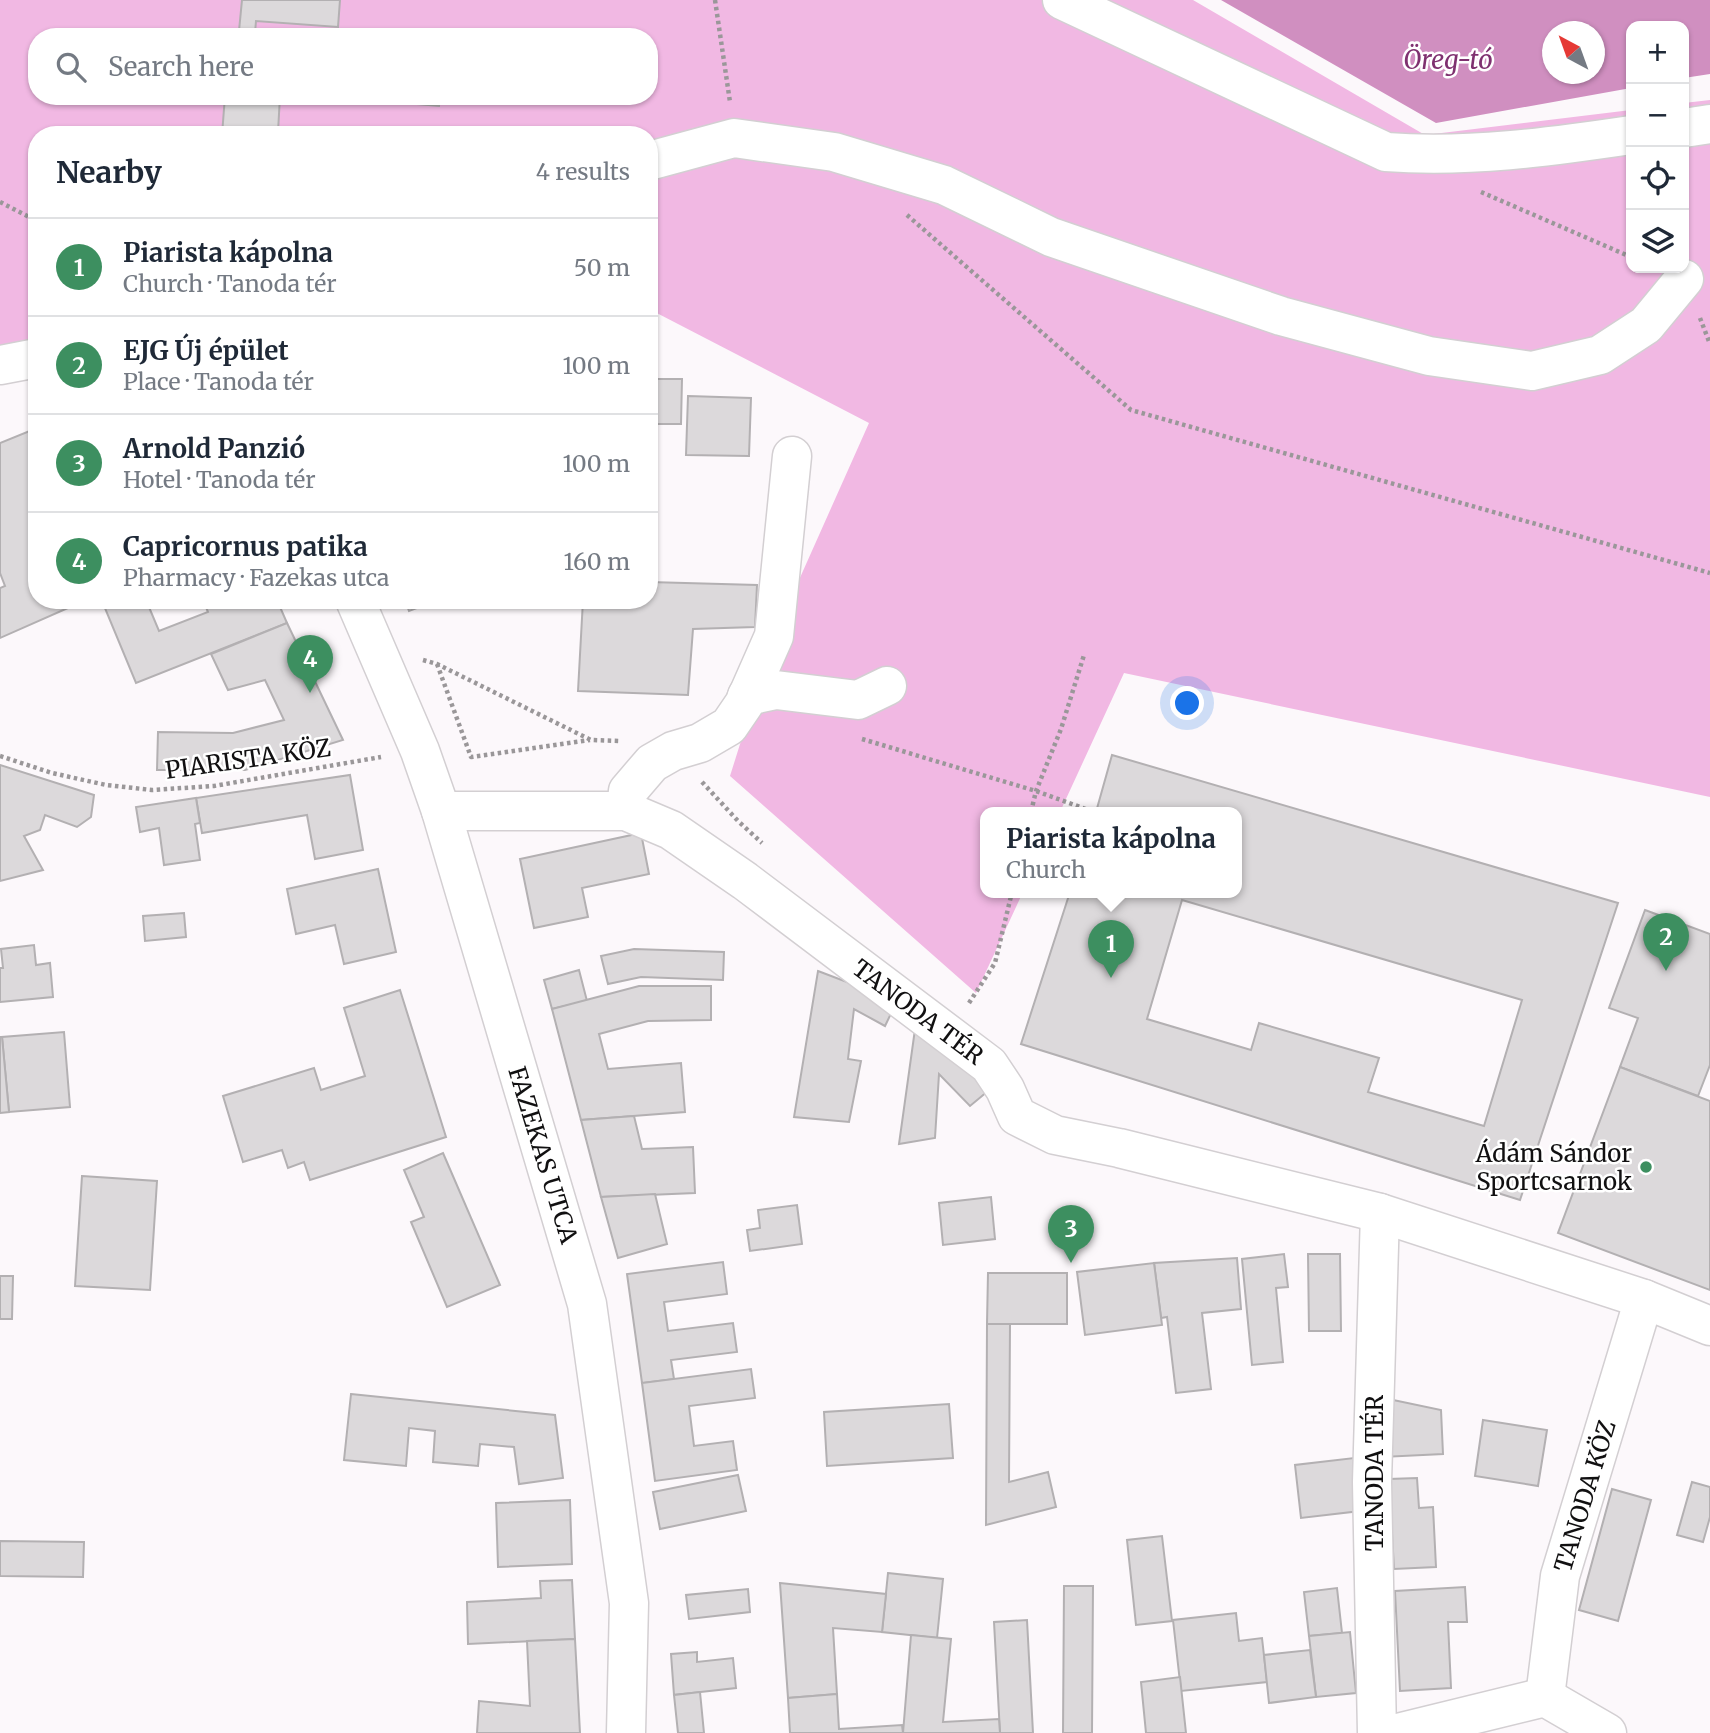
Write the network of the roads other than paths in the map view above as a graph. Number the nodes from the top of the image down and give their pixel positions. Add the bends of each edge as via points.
1 (1062, 0) edge
2 (1710, 124) edge
3 (1689, 127) edge
4 (1626, 136) edge
5 (658, 159) edge
6 (1684, 279) dead end
7 (28, 360) edge
8 (0, 365) edge
9 (792, 456) dead end
10 (359, 609) edge
11 (887, 686) dead end
12 (747, 696) junction
13 (441, 811) junction
14 (626, 811) junction
15 (1380, 1213) junction
16 (1644, 1299) junction
17 (1710, 1326) edge
18 (1545, 1697) junction
19 (626, 1733) edge
20 (1377, 1733) edge
21 (1398, 1733) edge
22 (1607, 1733) edge

1 - 4 street via 1386,152 1437,155 1545,148
2 - 3 street
5 - 6 street via 734,138 834,152 944,185 1051,237 1281,316 1429,355 1532,371 1600,355 1646,325
7 - 8 street
9 - 12 street via 774,636
10 - 13 street, FAZEKAS UTCA
11 - 12 street via 859,700 776,690
12 - 14 street via 729,726 652,763 628,790
13 - 14 street, TANODA TÉR
13 - 19 street, FAZEKAS UTCA via 587,1304 629,1604
14 - 15 street, TANODA TÉR via 671,830 745,881 989,1065 1017,1116 1055,1135
15 - 16 street, TANODA TÉR
15 - 20 street, TANODA TÉR via 1372,1482
16 - 17 street, TANODA TÉR
16 - 18 street, TANODA KÖZ via 1560,1576
18 - 21 street
18 - 22 street

